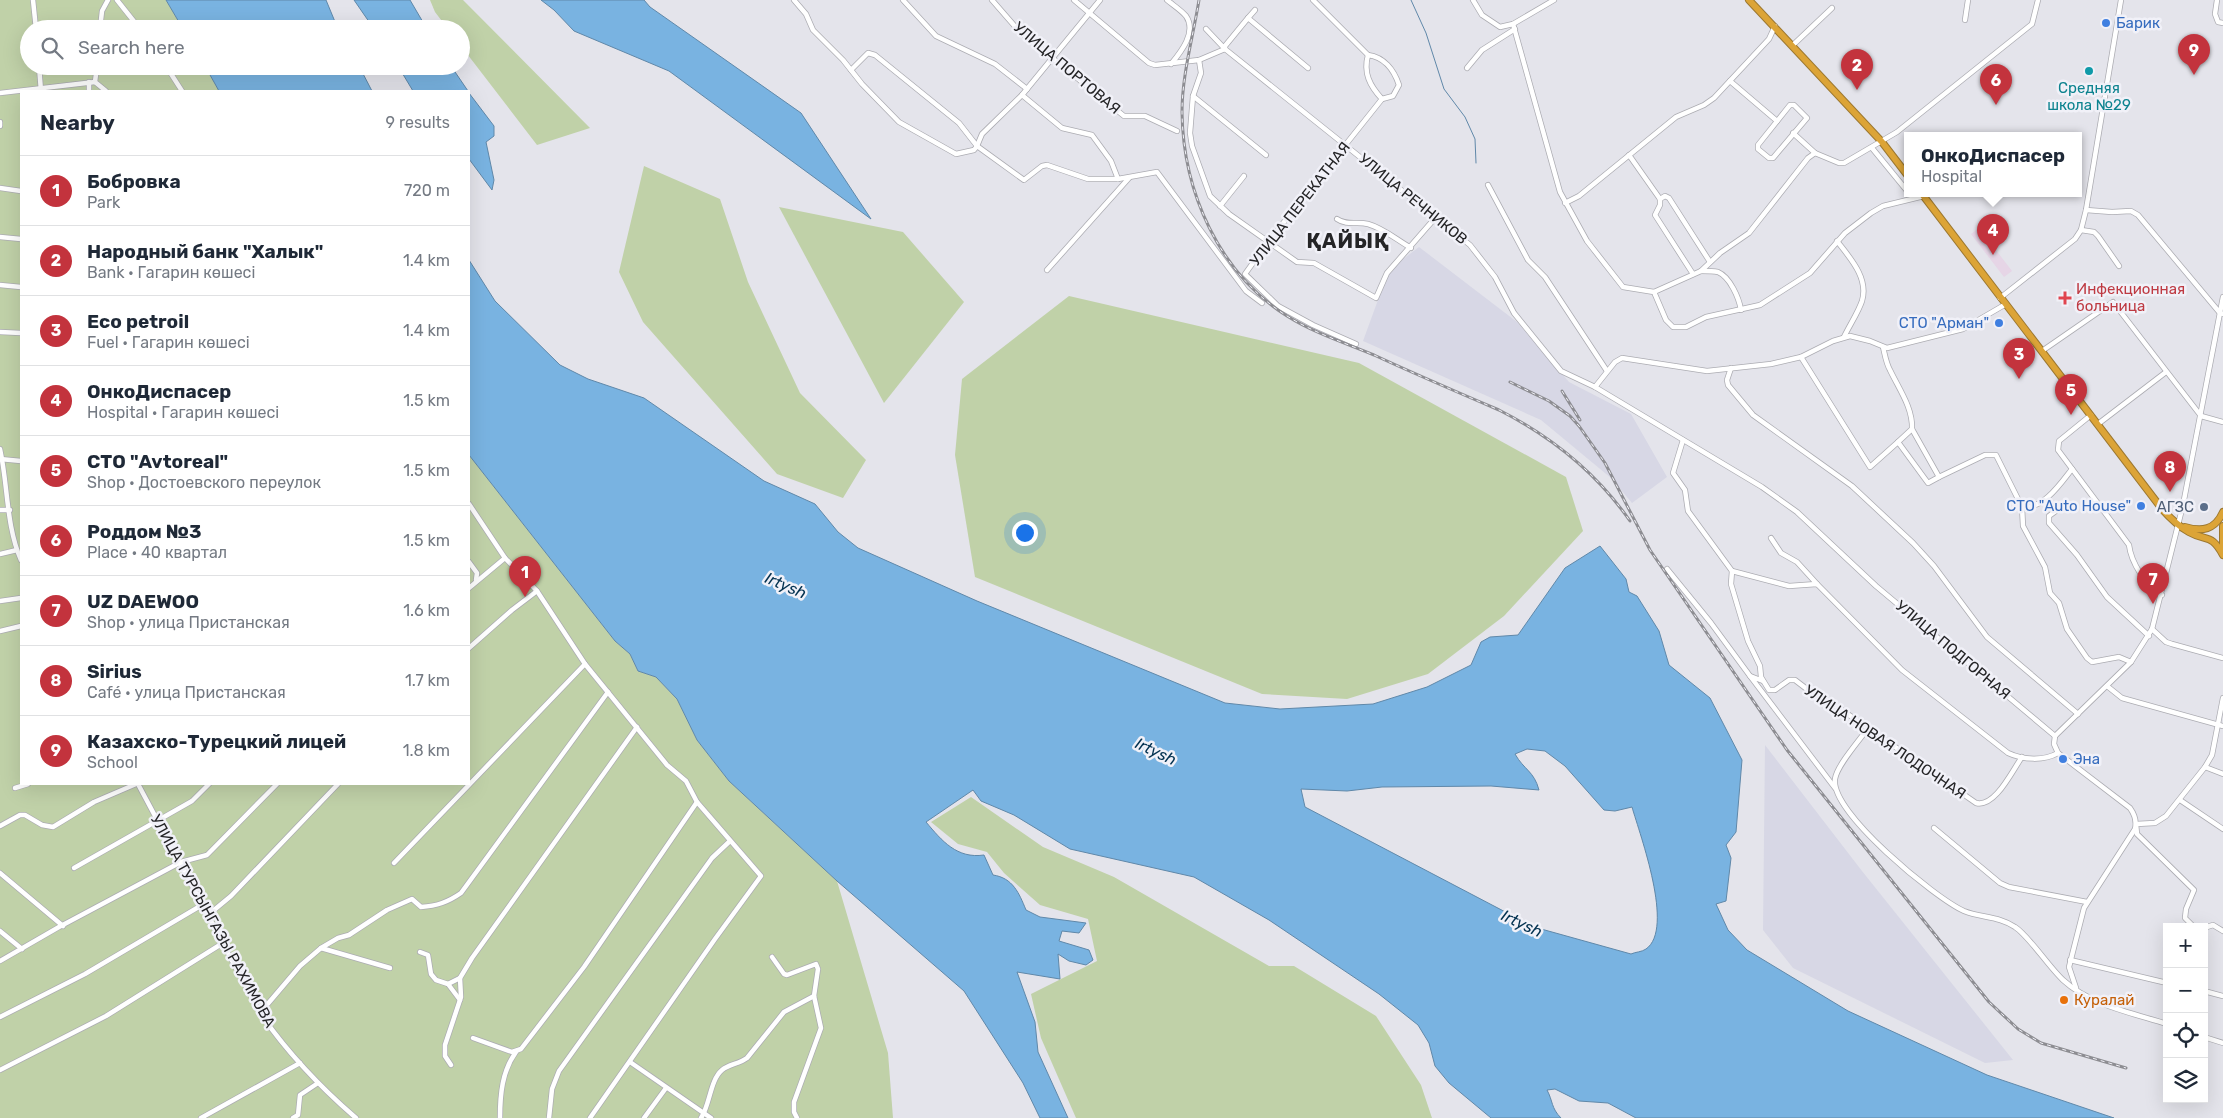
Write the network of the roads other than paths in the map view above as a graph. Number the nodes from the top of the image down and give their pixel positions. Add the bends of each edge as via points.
1 (33, 0) edge
2 (108, 0) edge
3 (117, 0) edge
4 (794, 0) edge
5 (903, 0) edge
6 (992, 0) edge
7 (1074, 0) edge
8 (1100, 0) edge
9 (1167, 0) edge
10 (1313, 0) edge
11 (1473, 0) edge
12 (1554, 0) edge
13 (1749, 0) edge
14 (1968, 0) edge
15 (2038, 0) edge
16 (2122, 0) edge
17 (2217, 0) edge
18 (1832, 8) dead end
19 (1255, 10) dead end
20 (1089, 13) junction
21 (1248, 18) junction
22 (35, 20) edge
23 (101, 20) edge
24 (133, 20) edge
25 (1965, 20) dead end
26 (2223, 23) edge
27 (1513, 24) junction
28 (1775, 26) junction
29 (1206, 29) dead end
30 (1515, 30) junction
31 (1792, 46) junction
32 (1225, 49) junction
33 (1368, 55) junction
34 (1053, 58) junction
35 (1199, 60) junction
36 (1171, 64) junction
37 (1308, 68) dead end
38 (1466, 68) dead end
39 (851, 70) junction
40 (40, 75) edge
41 (96, 75) edge
42 (172, 75) edge
43 (1730, 81) junction
44 (89, 82) junction
45 (95, 82) junction
46 (1027, 89) junction
47 (41, 90) edge
48 (89, 90) edge
49 (105, 90) edge
50 (181, 90) edge
51 (20, 92) edge
52 (0, 93) edge
53 (1022, 95) junction
54 (1193, 96) junction
55 (1382, 99) junction
56 (1777, 121) junction
57 (1177, 131) dead end
58 (1794, 134) junction
59 (1882, 142) junction
60 (1346, 145) junction
61 (977, 146) junction
62 (1872, 148) junction
63 (1815, 153) junction
64 (1266, 155) dead end
65 (1629, 155) junction
66 (1904, 171) edge
67 (1244, 176) dead end
68 (1129, 178) junction
69 (1118, 179) junction
70 (1488, 185) dead end
71 (1904, 187) edge
72 (0, 188) edge
73 (20, 191) edge
74 (1904, 197) edge
75 (1924, 197) edge
76 (1660, 198) junction
77 (1565, 203) junction
78 (1220, 206) junction
79 (2086, 210) junction
80 (1436, 217) junction
81 (1337, 220) dead end
82 (2081, 230) junction
83 (0, 237) edge
84 (20, 239) edge
85 (1837, 241) junction
86 (1268, 242) junction
87 (1411, 248) junction
88 (1710, 262) junction
89 (2119, 266) dead end
90 (1047, 270) dead end
91 (1701, 271) junction
92 (1693, 274) junction
93 (0, 285) edge
94 (20, 287) edge
95 (1654, 292) junction
96 (2223, 297) edge
97 (2000, 298) junction
98 (1262, 304) dead end
99 (2006, 304) junction
100 (1741, 310) junction
101 (2222, 313) edge
102 (0, 332) edge
103 (20, 333) edge
104 (1844, 337) junction
105 (1356, 344) dead end
106 (1883, 347) junction
107 (2042, 351) junction
108 (1801, 357) junction
109 (1732, 368) junction
110 (1607, 371) junction
111 (2166, 372) junction
112 (1595, 387) junction
113 (2090, 415) junction
114 (2200, 416) junction
115 (2223, 422) edge
116 (2098, 424) junction
117 (1912, 429) junction
118 (1683, 440) junction
119 (1898, 442) junction
120 (0, 449) edge
121 (1, 459) edge
122 (20, 461) edge
123 (2072, 469) junction
124 (1939, 477) junction
125 (2064, 505) dead end
126 (470, 506) edge
127 (2022, 507) junction
128 (0, 510) edge
129 (10, 510) junction
130 (2223, 512) edge
131 (2178, 525) junction
132 (2223, 526) edge
133 (1771, 538) dead end
134 (17, 550) junction
135 (0, 554) edge
136 (2223, 556) edge
137 (20, 558) edge
138 (505, 558) junction
139 (470, 563) edge
140 (1667, 569) dead end
141 (1732, 572) junction
142 (476, 580) junction
143 (1817, 584) junction
144 (470, 587) edge
145 (537, 592) junction
146 (2162, 595) junction
147 (20, 598) edge
148 (0, 601) edge
149 (20, 626) edge
150 (2152, 629) junction
151 (0, 631) edge
152 (2149, 636) junction
153 (470, 647) edge
154 (2223, 658) edge
155 (2130, 662) junction
156 (585, 664) junction
157 (1750, 676) junction
158 (1763, 681) junction
159 (2107, 686) junction
160 (608, 692) junction
161 (2223, 698) edge
162 (2078, 714) junction
163 (2221, 725) edge
164 (637, 727) junction
165 (1868, 728) junction
166 (2055, 736) junction
167 (2058, 753) junction
168 (2022, 757) junction
169 (2205, 767) junction
170 (2223, 774) edge
171 (470, 784) edge
172 (25, 785) edge
173 (135, 785) edge
174 (138, 785) edge
175 (208, 785) edge
176 (275, 785) edge
177 (337, 785) edge
178 (469, 785) edge
179 (15, 788) dead end
180 (1835, 788) junction
181 (2180, 800) junction
182 (697, 802) junction
183 (158, 821) junction
184 (2136, 824) junction
185 (0, 826) edge
186 (1934, 828) dead end
187 (2223, 829) edge
188 (730, 841) junction
189 (181, 862) junction
190 (394, 864) dead end
191 (74, 868) dead end
192 (0, 873) edge
193 (2088, 902) junction
194 (202, 905) junction
195 (208, 914) junction
196 (2190, 923) edge
197 (62, 926) junction
198 (2208, 927) edge
199 (0, 931) edge
200 (2223, 931) edge
201 (223, 944) junction
202 (321, 948) junction
203 (22, 949) junction
204 (420, 952) dead end
205 (772, 956) dead end
206 (2070, 960) junction
207 (0, 961) edge
208 (390, 968) dead end
209 (460, 978) junction
210 (2163, 982) edge
211 (448, 984) junction
212 (2077, 990) junction
213 (2208, 992) edge
214 (814, 996) junction
215 (2223, 996) edge
216 (460, 1000) junction
217 (260, 1013) junction
218 (0, 1017) edge
219 (2163, 1023) edge
220 (472, 1038) dead end
221 (2208, 1038) edge
222 (2223, 1043) edge
223 (516, 1052) junction
224 (630, 1062) junction
225 (300, 1063) junction
226 (451, 1065) dead end
227 (0, 1070) edge
228 (318, 1083) junction
229 (666, 1088) junction
230 (704, 1113) junction
231 (201, 1118) edge
232 (293, 1118) edge
233 (356, 1118) edge
234 (500, 1118) edge
235 (549, 1118) edge
236 (590, 1118) edge
237 (644, 1118) edge
238 (701, 1118) edge
239 (711, 1118) edge
240 (797, 1118) edge

1 - 22 street
2 - 23 street
3 - 24 street
4 - 39 street via 806,14 813,30
5 - 46 street via 936,36 995,64
6 - 34 street, УЛИЦА ПОРТОВАЯ via 1019,30
7 - 20 street
8 - 20 street
9 - 36 street via 1187,17 1189,26 1182,50
10 - 33 street
11 - 27 street via 1482,15 1500,28
12 - 27 street
13 - 28 highway
14 - 25 street
15 - 59 street via 2032,24
16 - 79 street
17 - 26 street via 2216,17
18 - 31 street
19 - 21 street
20 - 34 street
20 - 36 street via 1149,63
21 - 32 street
21 - 37 street
27 - 30 street
28 - 31 highway
28 - 43 street via 1769,38
29 - 32 street, УЛИЦА РЕЧНИКОВ
30 - 38 street via 1482,50
30 - 77 street
31 - 59 highway
32 - 35 street
32 - 60 street, УЛИЦА РЕЧНИКОВ
33 - 55 street via 1366,71 1369,81
33 - 55 street, УЛИЦА ПЕРЕКАТНАЯ via 1383,60 1399,85 1389,98
34 - 46 street
34 - 57 street, УЛИЦА ПОРТОВАЯ via 1124,116 1145,116
35 - 36 street
35 - 54 street via 1201,73
39 - 61 street via 898,122 956,154 974,150
39 - 61 street via 868,52 875,55 959,123
40 - 47 street
41 - 45 street
42 - 50 street
43 - 56 street
43 - 65 street via 1704,105 1676,117
44 - 45 street
44 - 47 street
44 - 48 street
45 - 49 street
46 - 53 street
51 - 52 street
53 - 61 street via 982,134
53 - 69 street via 1062,128 1092,135 1111,161
54 - 64 street
54 - 78 street via 1190,118 1192,146 1207,191
55 - 60 street, УЛИЦА ПЕРЕКАТНАЯ
56 - 58 street via 1790,105 1794,105 1807,118
56 - 58 street via 1758,146 1769,158 1773,158
58 - 63 street
59 - 62 street
59 - 66 highway
60 - 80 street, УЛИЦА РЕЧНИКОВ
60 - 86 street, УЛИЦА ПЕРЕКАТНАЯ
61 - 69 street via 1024,180 1047,165 1088,180
62 - 63 street via 1844,163
62 - 71 street
63 - 88 street via 1749,233
65 - 76 street
65 - 77 street via 1579,196
67 - 78 street
68 - 69 street
68 - 90 street
68 - 98 street via 1157,172 1246,291
70 - 110 street via 1524,254 1545,277
72 - 73 street
74 - 85 street via 1871,212
75 - 97 highway
76 - 88 street via 1669,198
76 - 92 street via 1655,215
77 - 95 street via 1587,242 1620,284 1630,289
78 - 86 street
79 - 82 street
79 - 101 street via 2131,211 2138,215
80 - 87 street
80 - 112 street, УЛИЦА РЕЧНИКОВ via 1480,255 1514,313 1561,371
81 - 87 street via 1344,224 1371,225
82 - 89 street via 2094,232
82 - 97 street
83 - 84 street
85 - 100 street via 1810,273 1760,306
85 - 104 street via 1856,266 1862,285 1863,299
86 - 87 street via 1296,262 1314,263 1376,298 1386,273
86 - 105 street, УЛИЦА ПЕРЕКАТНАЯ via 1245,274 1257,288 1278,306
88 - 91 street
91 - 92 street
91 - 100 street via 1722,274 1735,292
92 - 95 street
93 - 94 street
95 - 100 street via 1666,320 1673,327 1686,328 1706,317
96 - 101 street
97 - 99 highway
99 - 106 street via 1963,329
99 - 107 highway
101 - 114 street
102 - 103 street
104 - 106 street via 1856,337
104 - 108 street
106 - 117 street via 1889,368 1910,411
107 - 111 street via 2113,302
107 - 113 highway
108 - 109 street
108 - 119 street via 1870,467
109 - 110 street via 1707,371 1627,358 1619,359
109 - 162 street via 1728,385 1753,415 1852,486 1934,566 1988,637
110 - 112 street
111 - 114 street
111 - 116 street
112 - 118 street, УЛИЦА ПОДГОРНАЯ
113 - 116 highway
113 - 123 street via 2057,444
114 - 115 street
114 - 131 street
116 - 131 highway via 2162,509
117 - 119 street
117 - 124 street
118 - 141 street via 1673,473 1685,490 1688,511
118 - 166 street, УЛИЦА ПОДГОРНАЯ via 1797,512 1876,586
119 - 124 street via 1928,483
120 - 121 street
121 - 122 street
121 - 129 street
123 - 127 street via 2054,491 2033,507
123 - 146 street via 2129,545 2129,553 2150,586
124 - 127 street via 1985,454 1996,455
125 - 152 street via 2049,516 2049,523 2077,554 2107,597
126 - 138 street
127 - 155 street via 2023,526 2045,567 2050,592 2058,603 2067,630 2087,658 2095,663 2119,657
128 - 129 street
129 - 134 street
130 - 131 highway via 2218,522 2209,528 2192,529
131 - 136 highway via 2213,540
131 - 146 street
132 - 136 highway
133 - 143 street via 1781,552 1797,562
134 - 135 street
134 - 137 street
138 - 142 street
138 - 145 street
139 - 142 street via 477,573
140 - 157 street
141 - 143 street via 1789,586
141 - 158 street via 1731,584 1740,616
142 - 144 street
143 - 168 street via 1902,670 2008,753
145 - 153 street
145 - 156 street
146 - 150 street
147 - 148 street
149 - 151 street
150 - 152 street
150 - 154 street via 2166,642
152 - 155 street
155 - 159 street
156 - 160 street
156 - 171 street
157 - 158 street
157 - 180 street
158 - 165 street, УЛИЦА НОВАЯ ЛОДОЧНАЯ via 1771,690 1794,680
159 - 162 street
159 - 163 street via 2122,698
160 - 164 street
160 - 202 street via 461,893 433,906 421,907 412,899
161 - 163 street
162 - 166 street
163 - 169 street
164 - 182 street via 668,765 686,781
164 - 209 street
165 - 168 street, УЛИЦА НОВАЯ ЛОДОЧНАЯ via 1980,804 1993,798
165 - 180 street via 1837,772
166 - 167 street
167 - 168 street via 2048,758
167 - 184 street via 2130,808
169 - 170 street
169 - 181 street
172 - 179 street
173 - 185 street via 94,802 53,827 42,826 25,815
174 - 183 street, УЛИЦА ТУРСЫНГАЗЫ РАХИМОВА
175 - 183 street via 192,801
176 - 189 street via 207,855
177 - 195 street via 231,896
178 - 190 street
180 - 212 street via 1867,834 1920,882 1965,912 2001,919 2017,928 2052,968
181 - 184 street via 2160,820
181 - 187 street
182 - 188 street
182 - 223 street via 584,967
183 - 189 street, УЛИЦА ТУРСЫНГАЗЫ РАХИМОВА
183 - 191 street
184 - 193 street
184 - 196 street via 2137,834 2194,890 2186,909 2185,918
186 - 193 street via 2000,883
188 - 224 street via 761,876
188 - 235 street via 712,858 558,1071 552,1089
189 - 194 street, УЛИЦА ТУРСЫНГАЗЫ РАХИМОВА
189 - 197 street
192 - 197 street
193 - 206 street
194 - 195 street, УЛИЦА ТУРСЫНГАЗЫ РАХИМОВА
194 - 218 street via 85,974
195 - 201 street, УЛИЦА ТУРСЫНГАЗЫ РАХИМОВА
197 - 203 street
198 - 200 street via 2213,925
199 - 203 street
201 - 217 street, УЛИЦА ТУРСЫНГАЗЫ РАХИМОВА
201 - 227 street via 106,1016
202 - 208 street
202 - 217 street via 300,966
203 - 207 street
204 - 211 street via 428,955 431,974 436,980
205 - 214 street via 787,975 816,964
206 - 210 street
206 - 212 street via 2070,976
209 - 211 street
209 - 216 street
211 - 216 street
212 - 219 street via 2094,1000
213 - 215 street
214 - 230 street via 784,1012 746,1058 723,1069 715,1079
214 - 240 street via 821,1028 794,1102
216 - 226 street via 445,1045 445,1056
217 - 225 street, УЛИЦА ТУРСЫНГАЗЫ РАХИМОВА
220 - 223 street
221 - 222 street
223 - 234 street via 502,1086
224 - 229 street
224 - 236 street
225 - 228 street, УЛИЦА ТУРСЫНГАЗЫ РАХИМОВА
225 - 231 street
228 - 232 street via 300,1095 298,1115
228 - 233 street, УЛИЦА ТУРСЫНГАЗЫ РАХИМОВА
229 - 230 street
229 - 237 street
230 - 238 street
230 - 239 street

